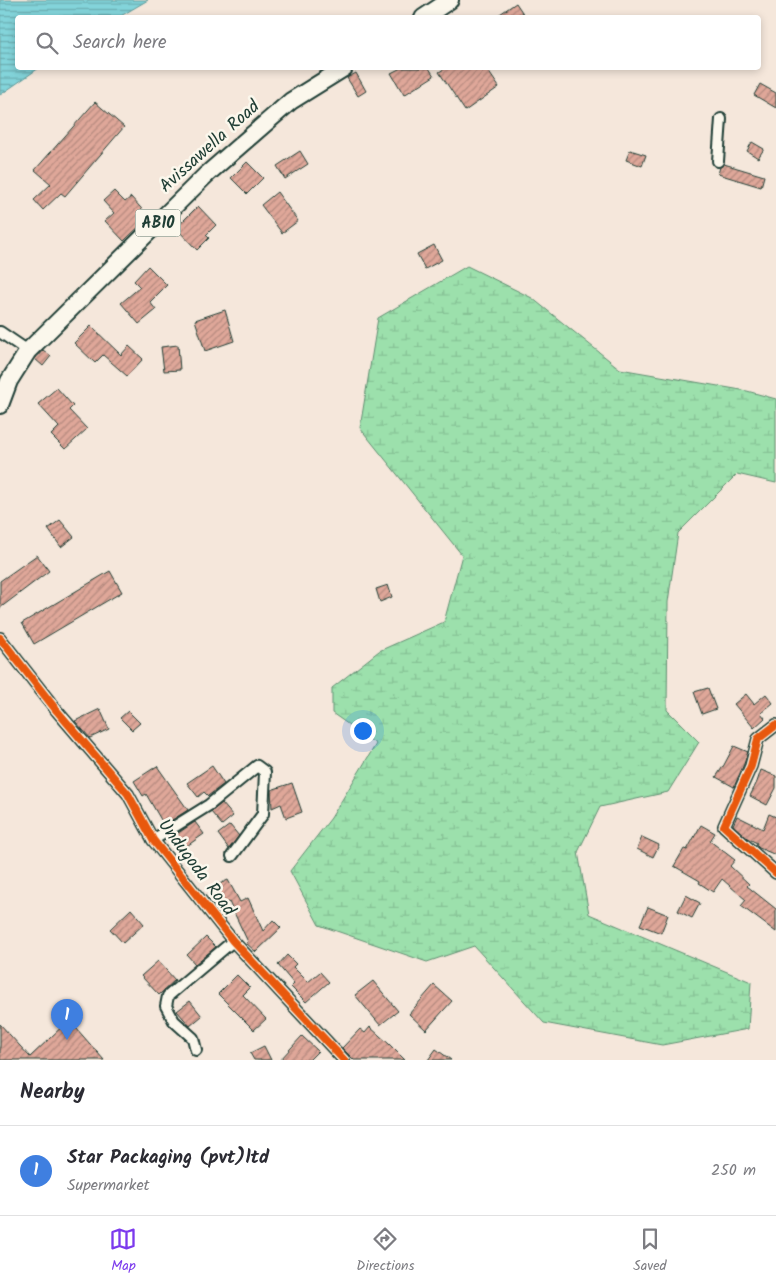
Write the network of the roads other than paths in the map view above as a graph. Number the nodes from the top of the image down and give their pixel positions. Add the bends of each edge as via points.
1 (450, 0) edge
2 (428, 15) edge
3 (341, 70) edge
4 (722, 119) dead end
5 (718, 161) dead end
6 (0, 332) edge
7 (28, 351) junction
8 (0, 405) edge
9 (0, 638) edge
10 (776, 725) edge
11 (152, 840) junction
12 (232, 856) dead end
13 (776, 873) edge
14 (233, 941) junction
15 (196, 1050) dead end
16 (344, 1060) edge

1 - 2 main road
3 - 7 main road, Avissawella Road / AB10 via 292,101 206,175
4 - 5 street
6 - 7 street
7 - 8 main road, Avissawella Road / AB10 via 9,381
9 - 11 street, Undugoda Road via 128,794
10 - 13 street via 758,739 751,766 724,826
11 - 12 street via 209,805 257,766 265,772 262,814
11 - 14 street, Undugoda Road
14 - 15 street via 168,996 166,1006 174,1021 193,1038
14 - 16 street, Undugoda Road

